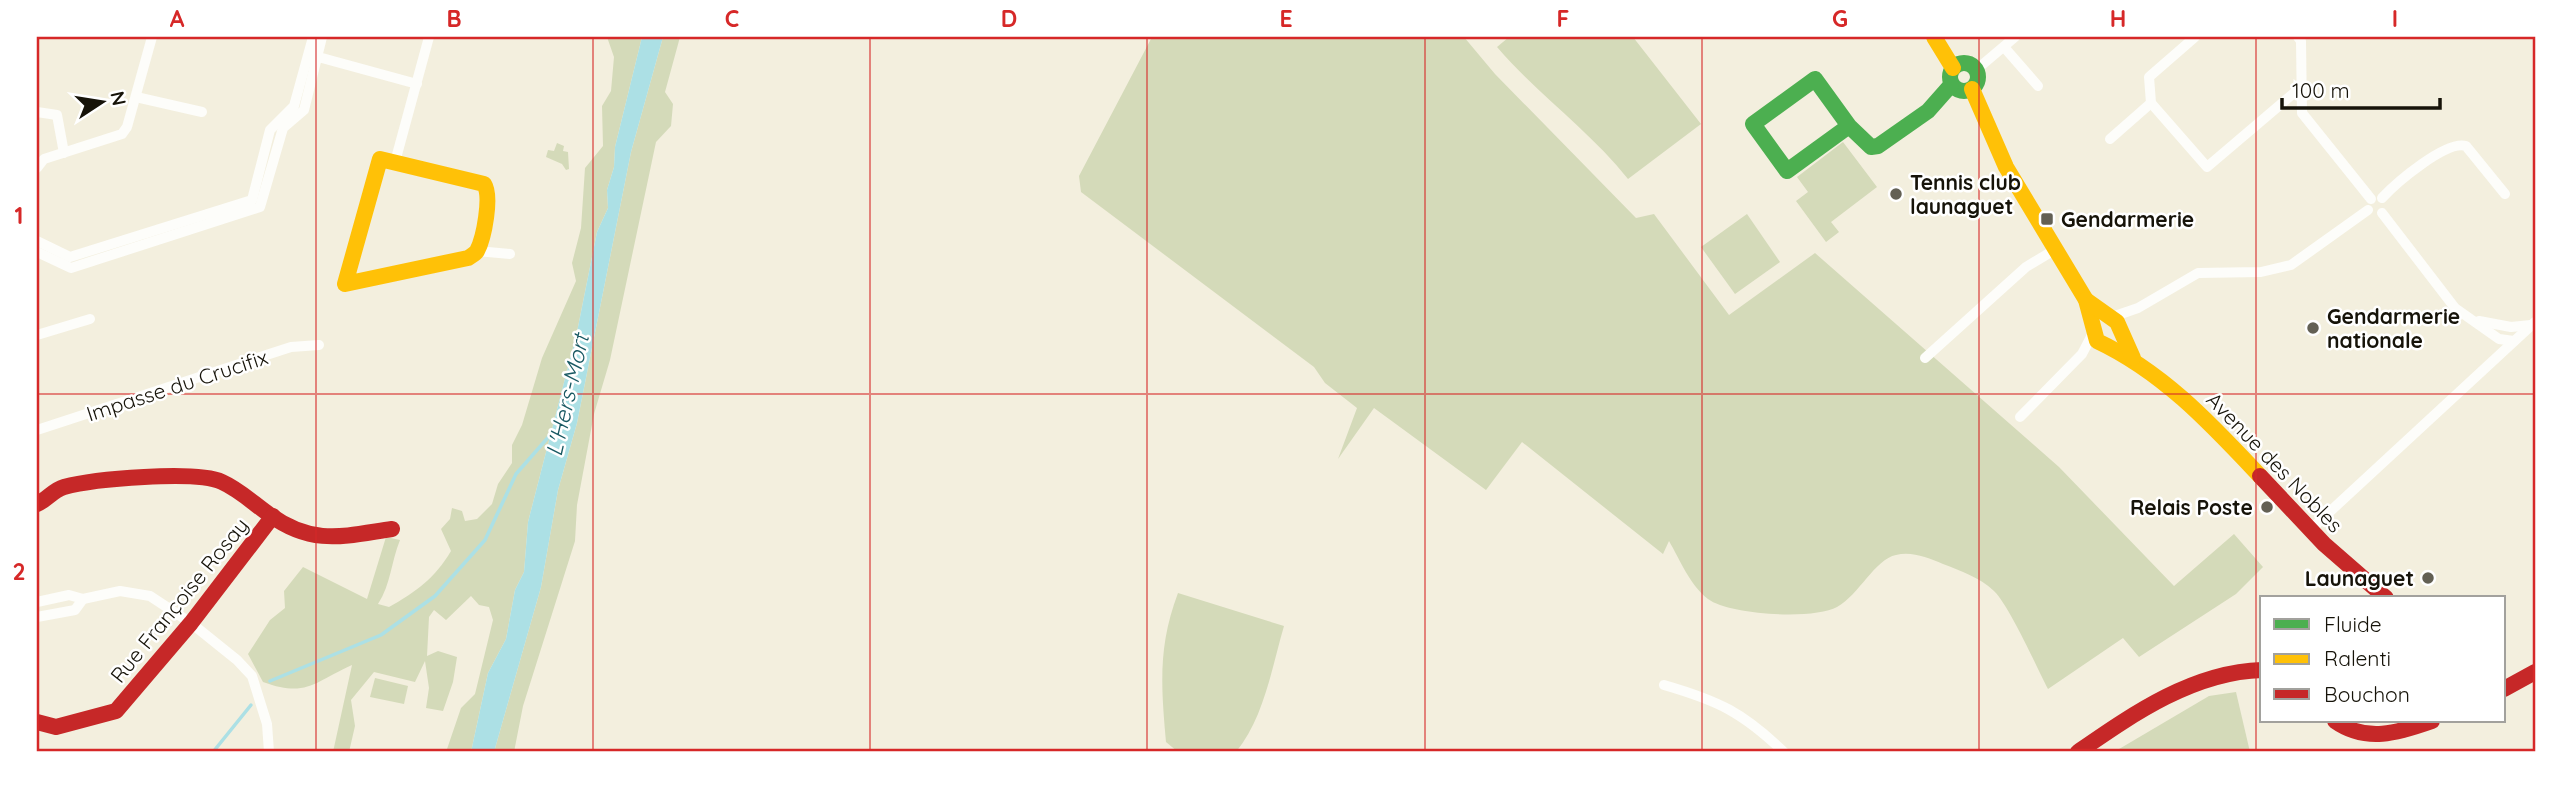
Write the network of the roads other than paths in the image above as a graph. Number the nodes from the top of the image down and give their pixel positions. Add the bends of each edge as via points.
1 (152, 37) edge
2 (313, 37) edge
3 (322, 37) edge
4 (429, 37) edge
5 (1934, 37) edge
6 (2015, 37) edge
7 (2195, 37) edge
8 (2298, 37) edge
9 (2004, 47) junction
10 (313, 56) junction
11 (1976, 70) junction
12 (1952, 76) junction
13 (417, 84) junction
14 (2038, 86) dead end
15 (2301, 87) junction
16 (1972, 89) junction
17 (136, 97) junction
18 (2151, 103) junction
19 (37, 112) edge
20 (202, 113) dead end
21 (1849, 126) junction
22 (2110, 139) dead end
23 (64, 153) junction
24 (395, 162) junction
25 (37, 168) edge
26 (2505, 194) dead end
27 (2374, 202) junction
28 (37, 241) edge
29 (2056, 249) junction
30 (477, 251) junction
31 (37, 252) edge
32 (510, 254) dead end
33 (90, 319) dead end
34 (2476, 320) junction
35 (2533, 324) edge
36 (2107, 331) junction
37 (37, 335) edge
38 (2514, 341) junction
39 (319, 345) dead end
40 (1925, 358) dead end
41 (2020, 417) dead end
42 (37, 430) edge
43 (37, 504) edge
44 (273, 516) junction
45 (392, 529) dead end
46 (2309, 530) junction
47 (2384, 596) edge
48 (83, 599) junction
49 (37, 602) edge
50 (37, 617) edge
51 (191, 623) junction
52 (2260, 670) edge
53 (2535, 672) edge
54 (1664, 685) dead end
55 (2506, 688) edge
56 (37, 722) edge
57 (2336, 722) edge
58 (2428, 722) edge
59 (267, 750) edge
60 (1784, 752) edge
61 (2078, 752) edge

1 - 17 street
2 - 10 street
3 - 10 street
4 - 13 street
5 - 12 street
6 - 9 street
7 - 18 street via 2149,77
8 - 15 street
9 - 11 street
9 - 14 street
10 - 13 street
10 - 28 street via 294,106 270,130 252,200 70,257
10 - 31 street via 304,110 283,128 260,207 71,268
11 - 12 street via 1965,63
11 - 16 street via 1978,80
12 - 16 street via 1960,92
12 - 21 street via 1928,111 1878,146 1871,148
13 - 24 street
15 - 18 street via 2207,167
15 - 27 street via 2302,113
16 - 29 street via 2006,167
17 - 20 street
17 - 23 street via 122,134
18 - 22 street
19 - 23 street via 57,115
21 - 21 street via 1787,171 1753,124 1815,79
23 - 25 street via 44,159
24 - 30 street via 488,188 490,197
24 - 30 street via 380,159 345,284 468,258
26 - 27 street via 2460,144 2442,150
27 - 34 street via 2375,214 2382,213 2455,308
27 - 36 street via 2291,265 2261,272 2198,273
29 - 36 street
29 - 40 street via 2026,267
30 - 32 street
33 - 37 street
34 - 35 street via 2511,327
34 - 38 street via 2499,339
35 - 38 street
36 - 41 street
36 - 46 street, Avenue des Nobles via 2211,424
38 - 46 street
39 - 42 street, Impasse du Crucifix via 291,348
43 - 44 street via 60,487 88,482 208,477 226,482
44 - 45 street via 313,536
44 - 51 street, Rue Françoise Rosay
46 - 47 street, Avenue des Nobles
48 - 49 street via 69,595
48 - 50 street via 75,610
48 - 51 street via 120,591 150,596
51 - 56 street, Rue Françoise Rosay via 116,711 56,727
51 - 59 street via 252,676 267,724
52 - 61 street via 2244,668 2205,678 2124,721
53 - 55 street
54 - 60 street via 1712,699 1740,714
57 - 58 street via 2349,732 2372,736

